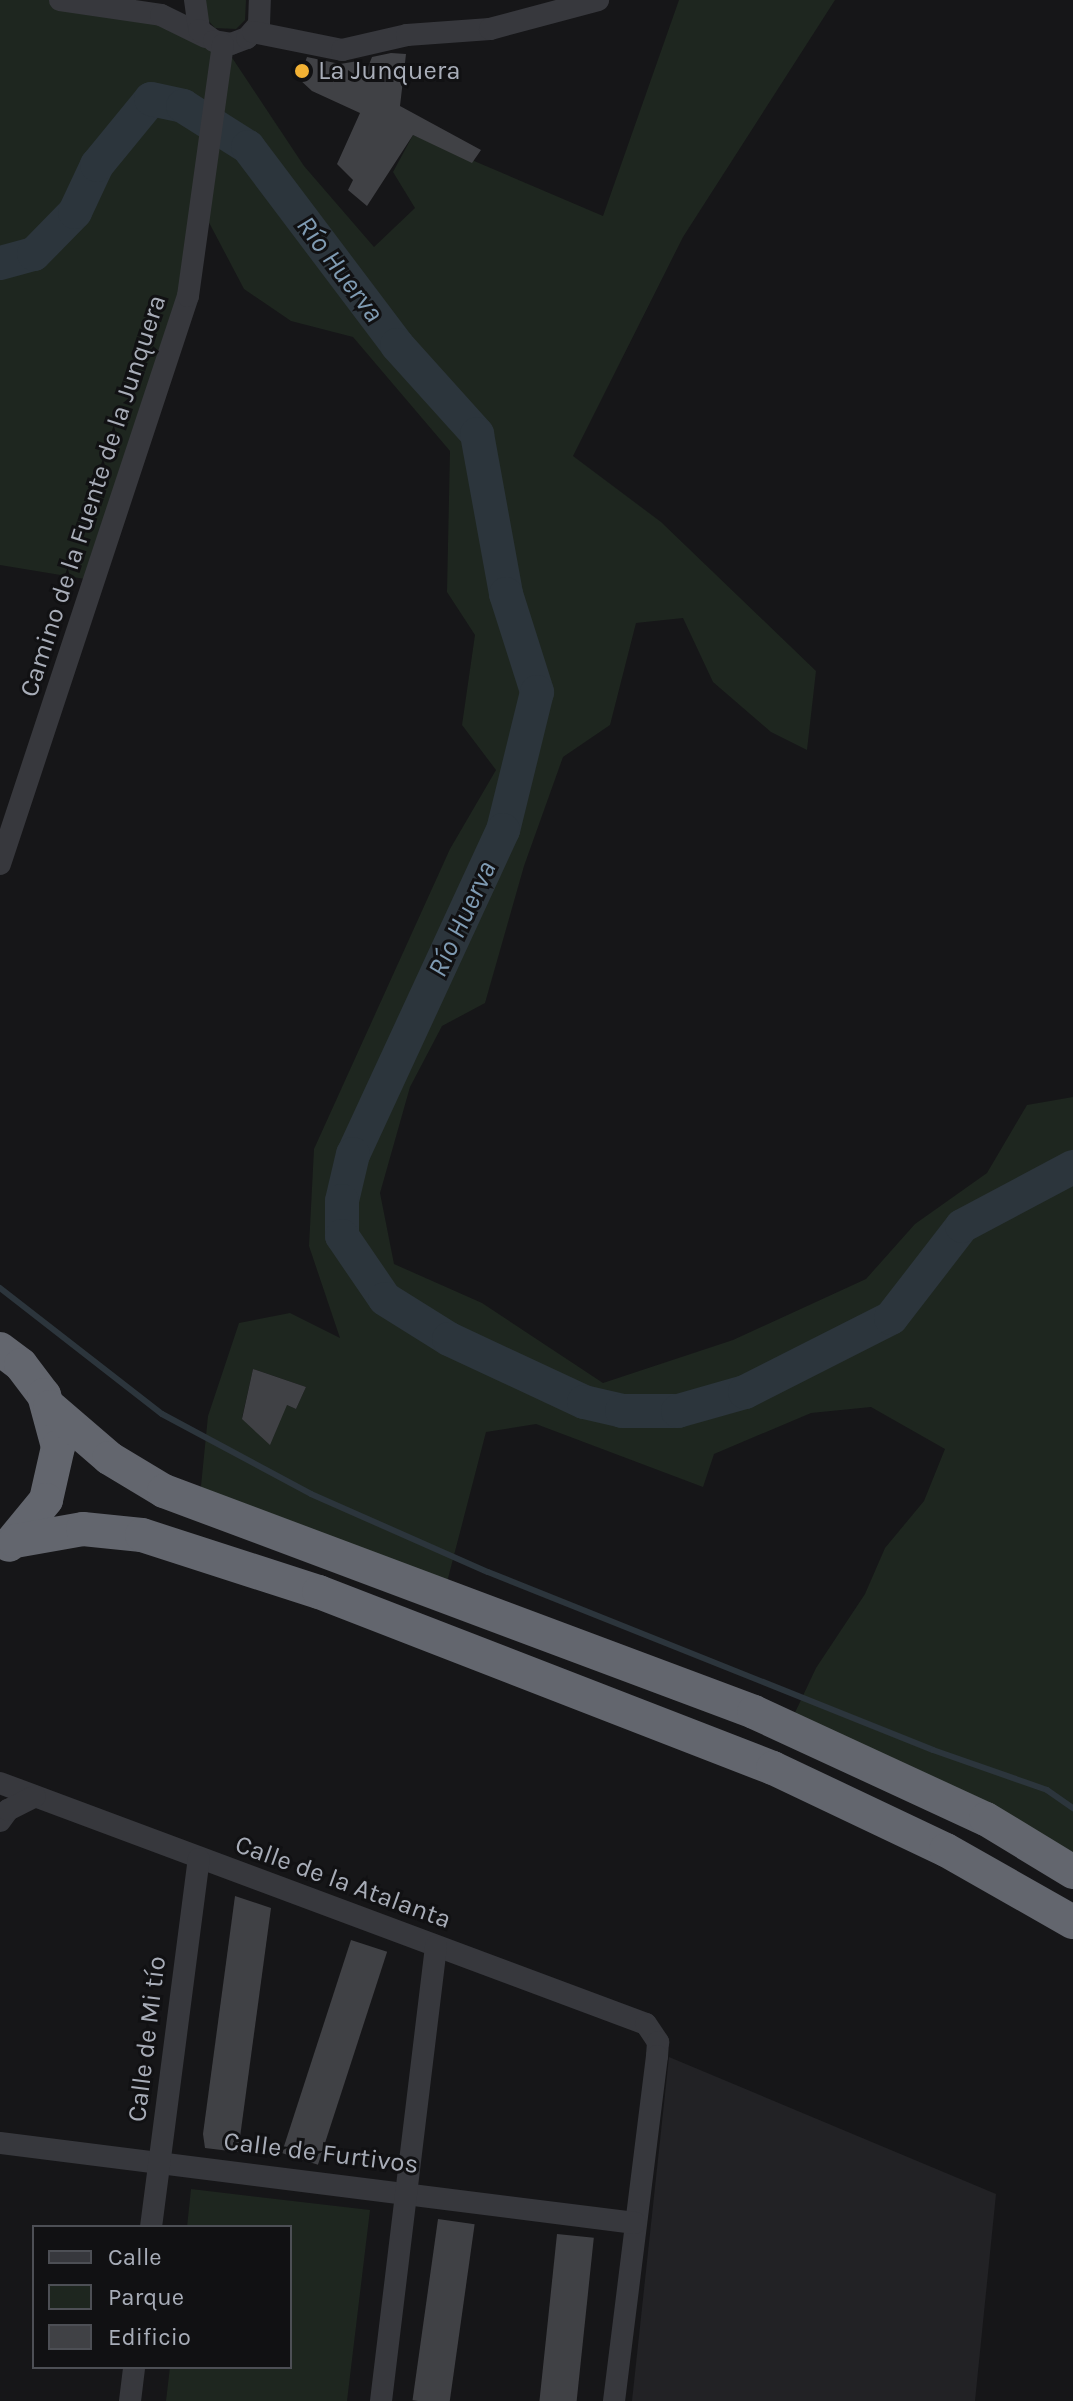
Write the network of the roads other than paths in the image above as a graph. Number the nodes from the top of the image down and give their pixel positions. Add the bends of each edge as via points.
1 (60, 0) edge
2 (188, 0) edge
3 (195, 0) edge
4 (260, 0) edge
5 (598, 0) edge
6 (161, 15) junction
7 (253, 32) junction
8 (214, 40) junction
9 (0, 864) edge
10 (0, 1349) edge
11 (50, 1407) junction
12 (7, 1546) edge
13 (0, 1783) edge
14 (35, 1796) junction
15 (0, 1821) edge
16 (199, 1859) junction
17 (1073, 1872) edge
18 (1073, 1922) edge
19 (436, 1946) junction
20 (0, 2143) edge
21 (159, 2161) junction
22 (406, 2192) junction
23 (635, 2223) junction
24 (151, 2225) edge
25 (134, 2369) edge
26 (130, 2401) edge
27 (381, 2401) edge
28 (614, 2401) edge

1 - 6 street
2 - 6 street
3 - 8 street via 195,21
4 - 7 street via 261,15
5 - 7 street via 490,29 407,35 342,50
6 - 8 street
7 - 8 street via 239,42
8 - 9 street, Camino de la Fuente de la Junquera via 220,69 188,296
10 - 11 highway via 21,1365
11 - 12 highway via 58,1447 55,1474 46,1500
11 - 17 highway via 109,1458 164,1491 754,1712 986,1819
12 - 18 highway via 83,1529 142,1535 319,1592 773,1768 946,1850
13 - 14 street, Calle de la Atalanta
14 - 15 street via 8,1810
14 - 16 street, Calle de la Atalanta
16 - 19 street, Calle de la Atalanta
16 - 21 street, Calle de Mi tío
19 - 22 street
19 - 23 street, Calle de la Atalanta via 636,2020 658,2042
20 - 21 street, Calle de Furtivos
21 - 22 street, Calle de Furtivos
21 - 24 street, Calle de Mi tío
22 - 23 street, Calle de Furtivos
22 - 27 street
23 - 28 street
25 - 26 street

